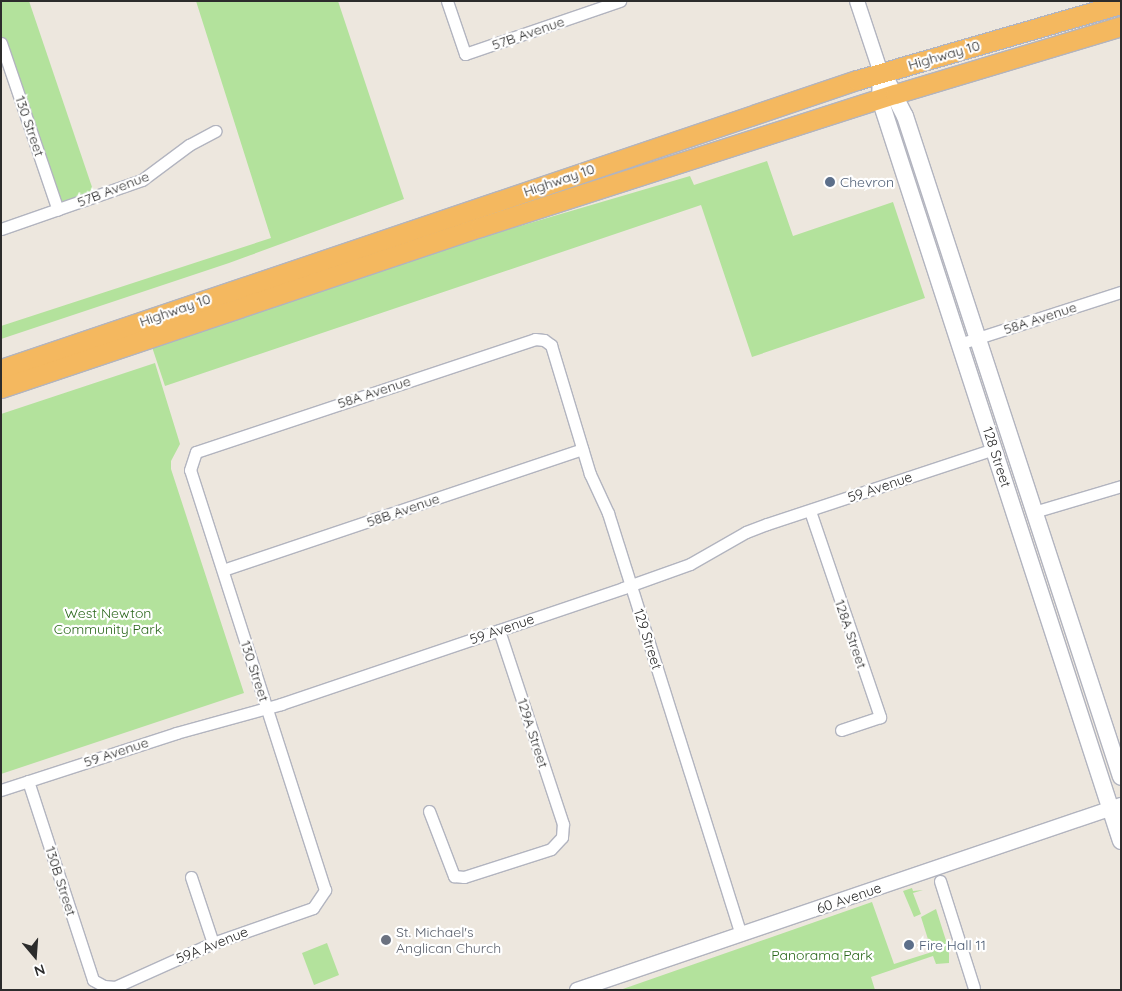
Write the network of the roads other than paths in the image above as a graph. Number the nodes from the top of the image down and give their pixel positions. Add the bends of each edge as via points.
1 (447, 1) edge
2 (620, 1) edge
3 (857, 1) edge
4 (1121, 4) edge
5 (1121, 26) edge
6 (1, 43) edge
7 (881, 73) junction
8 (888, 96) junction
9 (215, 130) dead end
10 (58, 210) junction
11 (1, 229) edge
12 (1121, 292) edge
13 (978, 338) junction
14 (959, 344) junction
15 (551, 346) joint
16 (1, 369) edge
17 (1, 388) edge
18 (582, 449) junction
19 (994, 449) junction
20 (196, 452) joint
21 (1121, 486) edge
22 (810, 512) junction
23 (1034, 512) junction
24 (223, 570) junction
25 (631, 585) junction
26 (499, 630) junction
27 (267, 708) junction
28 (841, 730) dead end
29 (1121, 778) edge
30 (28, 781) junction
31 (1, 790) edge
32 (1116, 807) edge
33 (429, 811) dead end
34 (1121, 841) edge
35 (191, 877) dead end
36 (940, 881) dead end
37 (325, 890) joint
38 (740, 934) junction
39 (213, 943) junction
40 (93, 980) joint
41 (974, 988) dead end
42 (577, 990) edge

1 - 2 street, 57B Avenue via 465,54
3 - 7 street, 128 Street
4 - 7 highway, Highway 10
5 - 8 highway, Highway 10
6 - 10 street, 130 Street
7 - 8 main road, 128 Street
7 - 16 highway, Highway 10
8 - 13 main road, 128 Street
8 - 14 main road, 128 Street
8 - 17 highway, Highway 10 via 424,246
9 - 10 street, 57B Avenue via 142,180
10 - 11 street, 57B Avenue
12 - 13 street, 58A Avenue
13 - 14 street, 58A Avenue
13 - 23 main road, 128 Street
14 - 19 main road, 128 Street
15 - 18 street, 129 Street
15 - 20 street, 58A Avenue via 535,339
18 - 24 street, 58B Avenue
18 - 25 street, 129 Street
19 - 22 street, 59 Avenue
19 - 32 main road, 128 Street
20 - 24 street, 130 Street via 190,470
21 - 23 street
22 - 25 street, 59 Avenue via 746,532 690,564
22 - 28 street, 128A Street via 880,717
23 - 29 main road, 128 Street
24 - 27 street, 130 Street
25 - 26 street, 59 Avenue
25 - 38 street, 129 Street
26 - 27 street, 59 Avenue
26 - 33 street, 129A Street via 563,824 562,837 551,849 464,877 454,876
27 - 30 street, 59 Avenue via 176,733
27 - 37 street, 130 Street
30 - 31 street, 59 Avenue
30 - 40 street, 130B Street
32 - 34 main road, 128 Street
32 - 38 street, 60 Avenue
35 - 39 street
36 - 41 street
37 - 39 street, 59A Avenue via 313,908
38 - 42 street, 60 Avenue
39 - 40 street, 59A Avenue via 115,987

